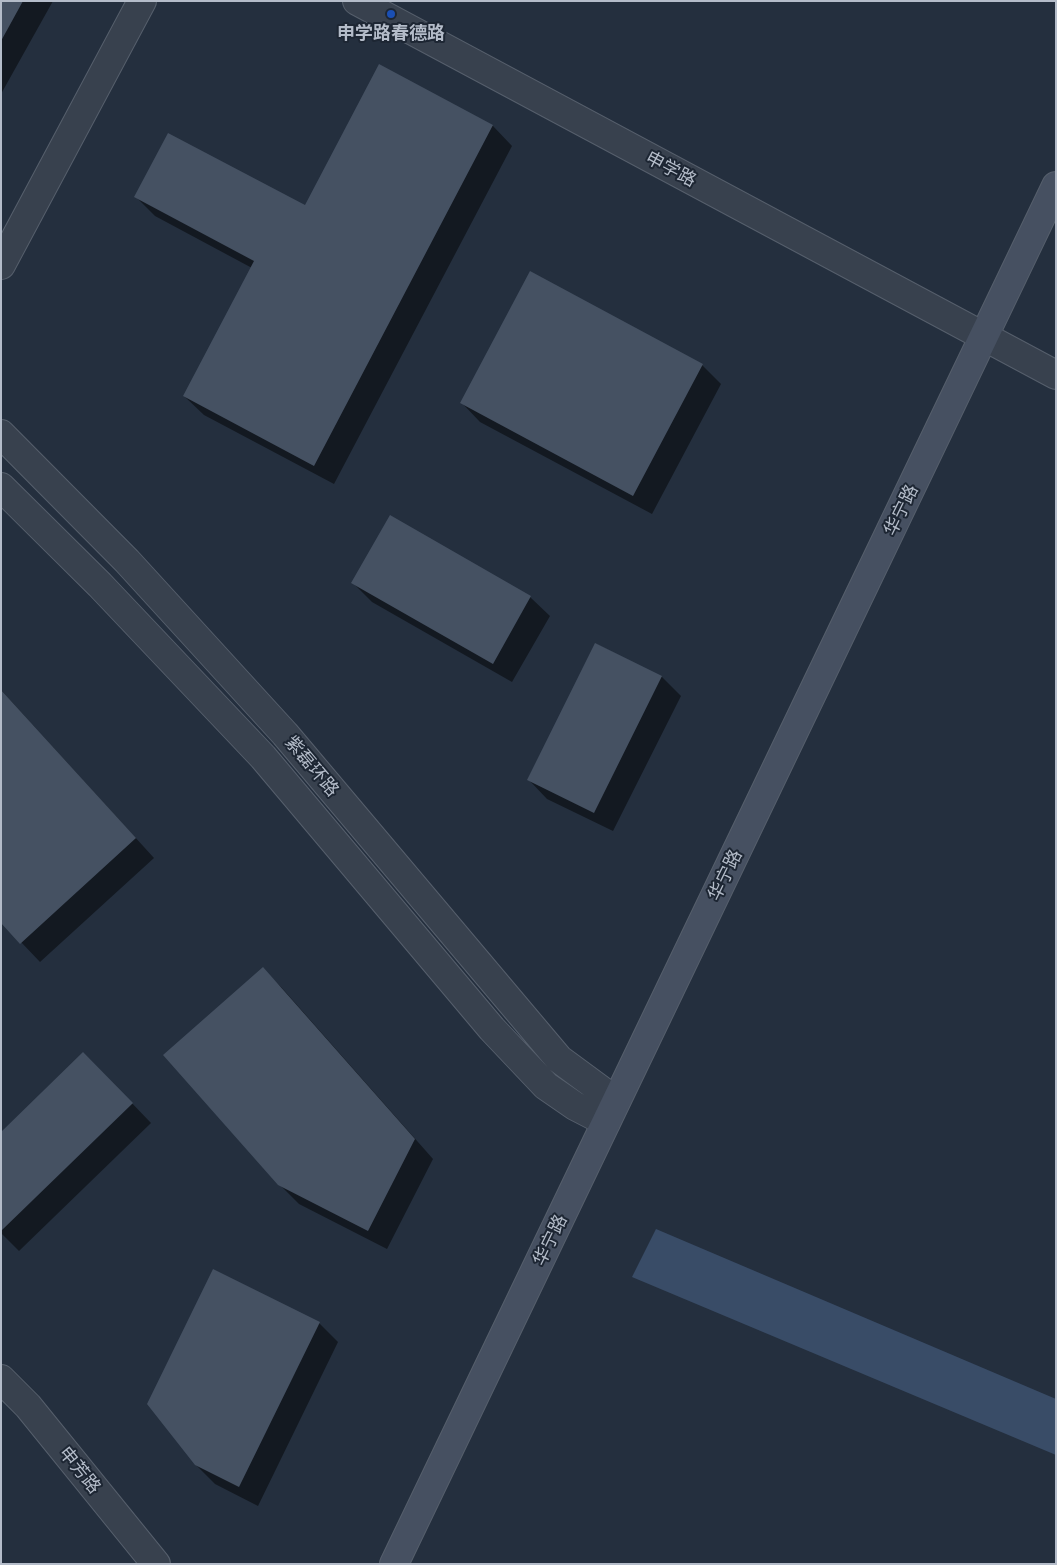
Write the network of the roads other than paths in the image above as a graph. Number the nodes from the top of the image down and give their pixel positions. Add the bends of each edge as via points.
1 (142, 1) edge
2 (357, 1) edge
3 (1056, 186) edge
4 (1, 265) edge
5 (984, 336) junction
6 (1056, 375) edge
7 (1, 434) edge
8 (1, 487) edge
9 (611, 1112) junction
10 (1, 1379) edge
11 (156, 1564) edge
12 (394, 1564) edge

1 - 4 street
2 - 5 street, 申学路
3 - 5 main road, 华宁路
5 - 6 street, 申学路
5 - 9 main road, 华宁路
7 - 9 street, 紫磊环路 via 127,561 285,734 559,1059
8 - 9 street, 紫磊环路 via 100,585 263,757 492,1029 546,1086 574,1106
9 - 12 main road, 华宁路
10 - 11 street, 申芳路 via 28,1406

